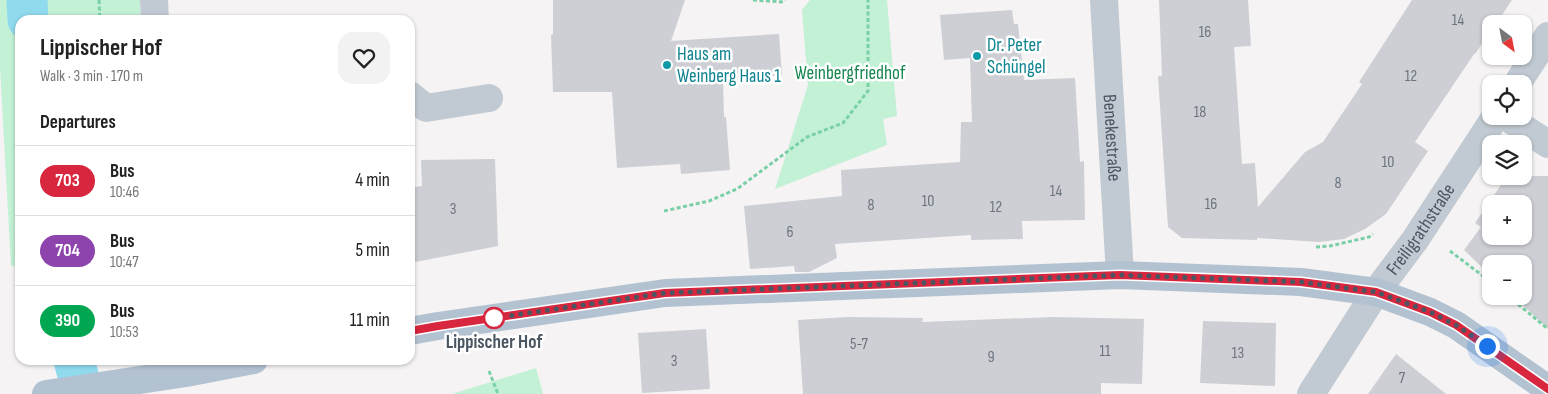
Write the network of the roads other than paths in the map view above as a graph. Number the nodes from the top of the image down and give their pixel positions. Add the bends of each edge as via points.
1 (154, 0) edge
2 (1104, 0) edge
3 (156, 15) edge
4 (1548, 36) edge
5 (1523, 75) edge
6 (489, 98) dead end
7 (415, 99) edge
8 (1490, 125) edge
9 (1519, 125) edge
10 (1548, 144) edge
11 (1120, 275) junction
12 (1376, 292) junction
13 (415, 330) edge
14 (185, 366) edge
15 (1548, 389) edge
16 (50, 393) edge
17 (1311, 394) edge

1 - 3 street
2 - 11 street, Benekestraße
4 - 5 street
6 - 7 street via 426,108
8 - 12 street, Freiligrathstraße via 1415,240
9 - 10 street
11 - 12 main road via 1301,282
11 - 13 main road via 665,293
12 - 15 main road via 1456,325
12 - 17 street, Freiligrathstraße
14 - 16 main road via 104,385

